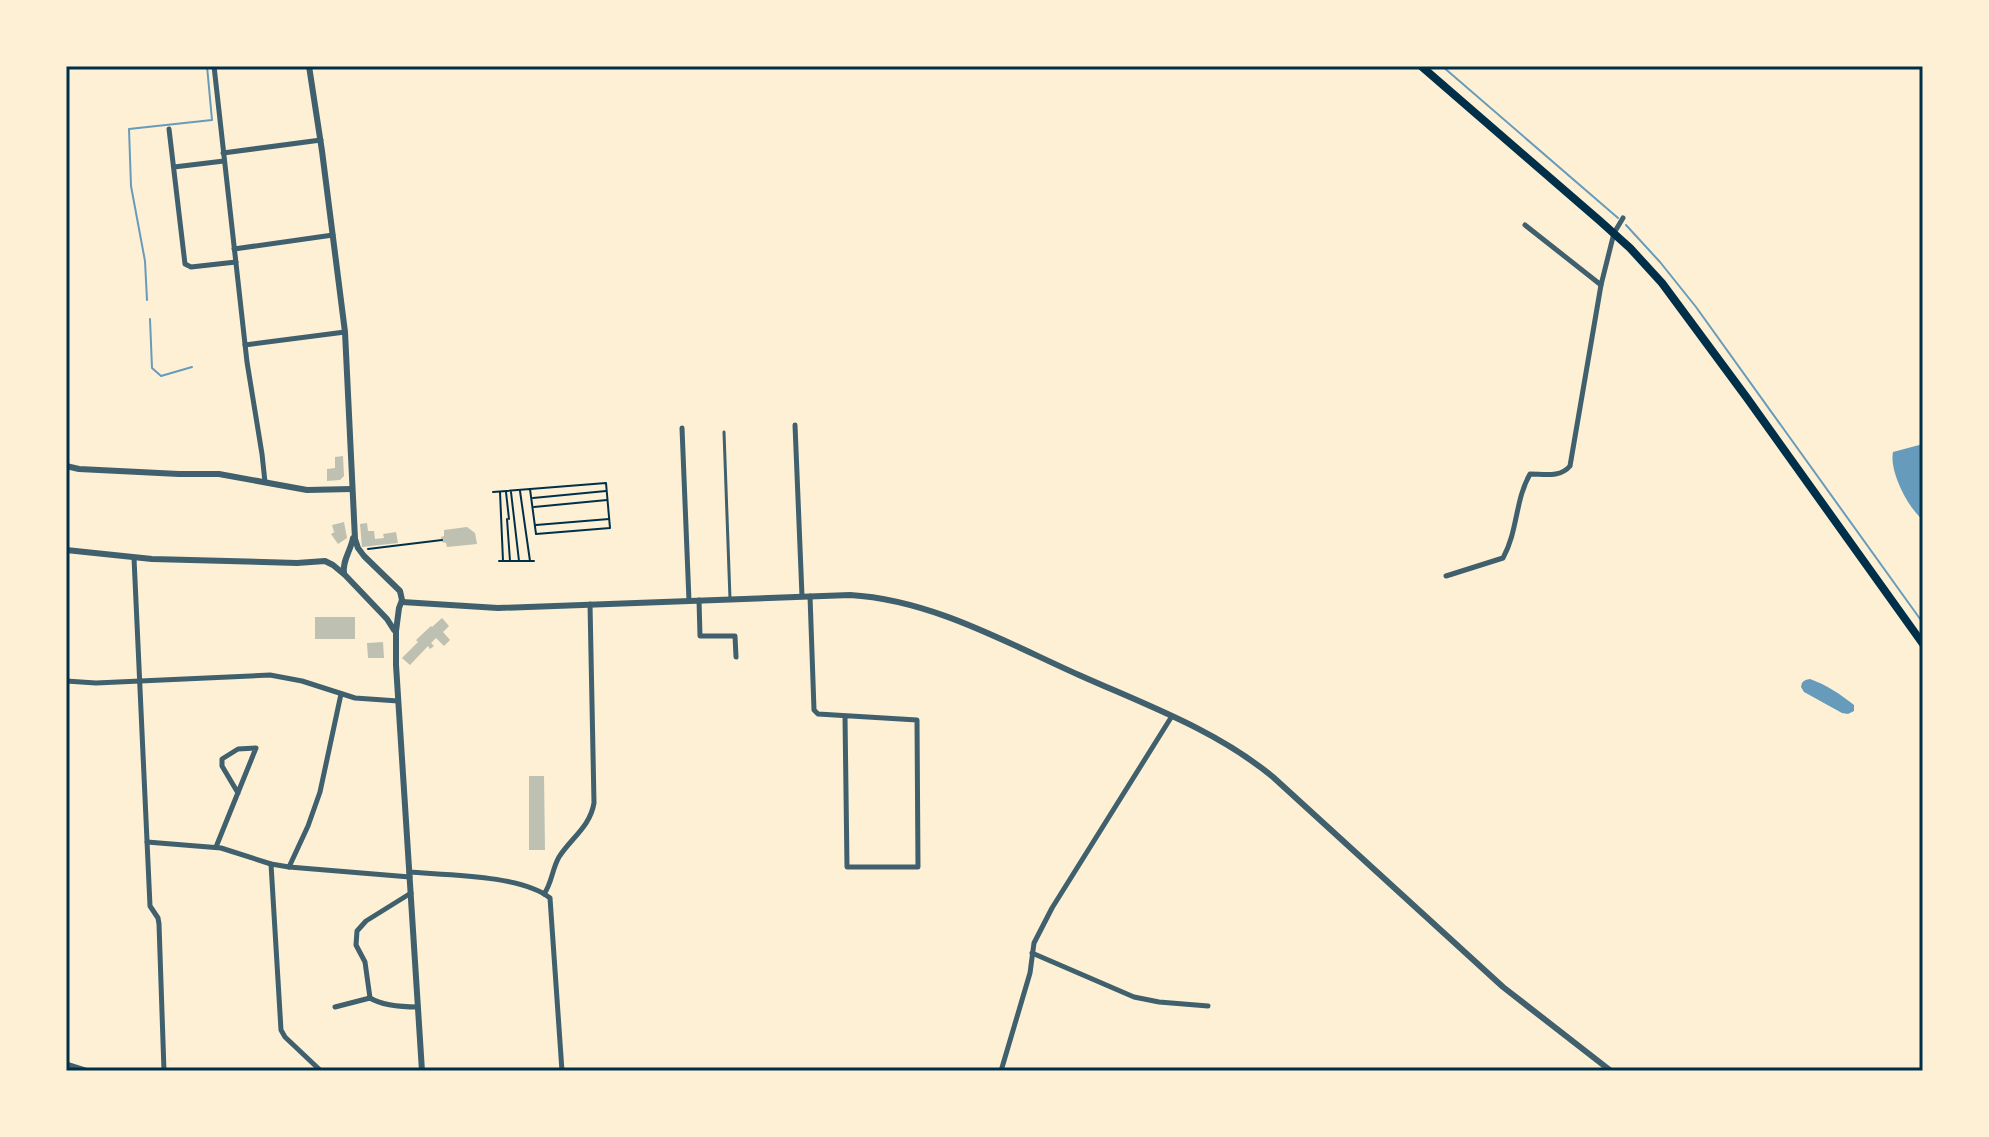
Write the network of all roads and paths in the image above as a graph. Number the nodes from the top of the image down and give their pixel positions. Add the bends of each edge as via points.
1 (214, 66) edge
2 (309, 66) edge
3 (1421, 66) edge
4 (169, 129) dead end
5 (321, 140) junction
6 (224, 157) junction
7 (174, 167) junction
8 (1623, 218) dead end
9 (1525, 225) dead end
10 (1614, 233) junction
11 (333, 235) junction
12 (234, 249) junction
13 (236, 262) junction
14 (1601, 285) junction
15 (345, 332) junction
16 (245, 345) junction
17 (795, 425) dead end
18 (682, 428) dead end
19 (724, 432) dead end
20 (66, 466) edge
21 (265, 482) junction
22 (352, 489) junction
23 (530, 489) junction
24 (511, 490) junction
25 (520, 490) junction
26 (500, 491) junction
27 (506, 491) junction
28 (607, 491) junction
29 (493, 492) dead end
30 (531, 498) junction
31 (607, 500) junction
32 (533, 507) junction
33 (609, 519) junction
34 (535, 526) junction
35 (354, 530) junction
36 (442, 540) dead end
37 (66, 550) edge
38 (362, 553) junction
39 (134, 558) junction
40 (346, 559) junction
41 (510, 561) junction
42 (519, 561) junction
43 (345, 575) junction
44 (1446, 576) dead end
45 (806, 596) junction
46 (730, 599) junction
47 (699, 600) junction
48 (689, 601) junction
49 (590, 604) junction
50 (400, 605) junction
51 (381, 612) junction
52 (395, 637) junction
53 (1923, 644) edge
54 (736, 657) dead end
55 (66, 681) edge
56 (139, 681) junction
57 (341, 694) junction
58 (398, 701) junction
59 (845, 716) junction
60 (1172, 716) junction
61 (238, 793) junction
62 (147, 842) junction
63 (216, 847) junction
64 (271, 864) junction
65 (289, 867) junction
66 (409, 875) junction
67 (411, 893) junction
68 (544, 894) junction
69 (1032, 953) junction
70 (370, 998) junction
71 (1208, 1006) dead end
72 (335, 1007) dead end
73 (418, 1007) junction
74 (66, 1064) edge
75 (88, 1071) edge
76 (164, 1071) edge
77 (321, 1071) edge
78 (422, 1071) edge
79 (562, 1071) edge
80 (1001, 1071) edge
81 (1611, 1071) edge

1 - 6 street
2 - 5 street
3 - 10 main road
4 - 7 street
5 - 6 street
5 - 11 street
6 - 7 street
6 - 12 street
7 - 13 street via 186,265
8 - 10 street
9 - 14 street
10 - 14 street
10 - 53 main road via 1681,307
11 - 12 street
11 - 15 street
12 - 13 street
13 - 16 street
14 - 44 street via 1570,466 1560,474 1530,474 1503,558
15 - 16 street
15 - 22 street
16 - 21 street
17 - 45 street
18 - 48 street
19 - 46 lane
20 - 21 street via 219,474
21 - 22 street via 307,490
22 - 35 street
23 - 25 path
23 - 28 path via 606,483
23 - 30 path
24 - 25 path
24 - 27 path
24 - 42 path
25 - 42 path via 532,561
26 - 27 path
26 - 29 path
26 - 41 path via 501,561
27 - 41 path
28 - 30 path
28 - 31 path
30 - 32 path
31 - 32 path
31 - 33 path
32 - 34 path
33 - 34 path
33 - 34 path via 610,528 536,534
35 - 38 street
35 - 40 street
36 - 38 path
37 - 39 street
38 - 40 street
38 - 50 street via 400,591
39 - 43 street via 321,561
39 - 56 street
40 - 43 street
41 - 42 path
43 - 51 street
45 - 46 street
45 - 59 street via 814,710
45 - 60 street via 883,599 937,612
46 - 47 street
47 - 48 street
47 - 54 street via 700,636 735,636
48 - 49 street
49 - 50 street
49 - 68 street via 594,803 587,823 558,859
50 - 51 street via 391,614
50 - 52 street
51 - 52 street
52 - 58 street
55 - 56 street
56 - 57 street via 270,675
56 - 62 street
57 - 58 street
57 - 65 street via 320,792
58 - 66 street
59 - 59 street via 917,720 918,867 847,867
60 - 69 street via 1052,908
60 - 81 street via 1259,765 1496,981
61 - 61 street via 222,759 238,749 256,748
61 - 63 street
62 - 63 street
62 - 76 street via 150,906 159,924
63 - 64 street
64 - 65 street
64 - 77 street via 281,1030
65 - 66 street
66 - 67 street
66 - 68 street via 518,882
67 - 70 street via 357,931
67 - 73 street
68 - 79 street via 551,902
69 - 71 street via 1134,997
69 - 80 street
70 - 72 street
70 - 73 street
73 - 78 street
74 - 75 street

